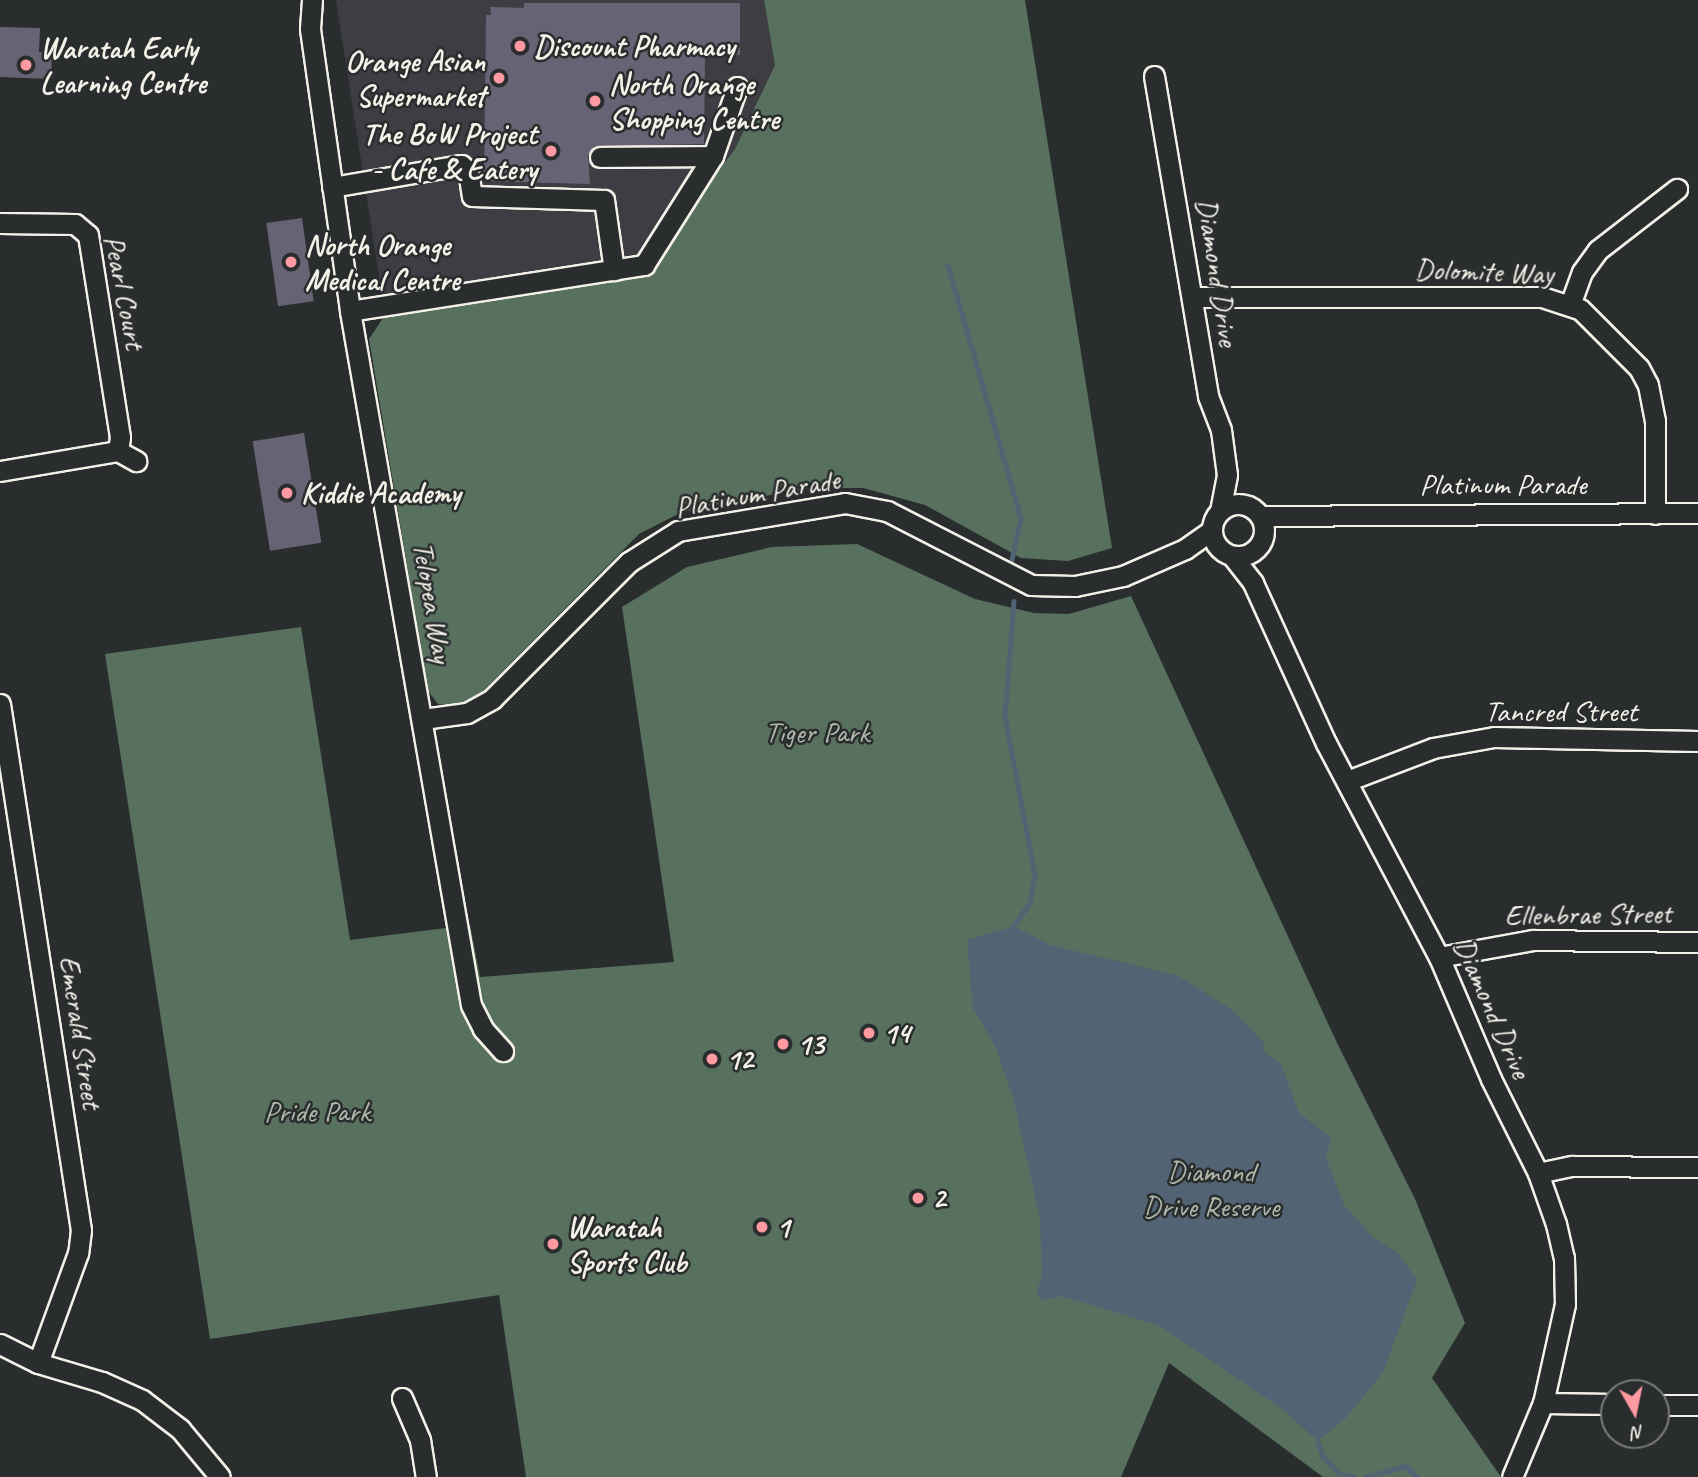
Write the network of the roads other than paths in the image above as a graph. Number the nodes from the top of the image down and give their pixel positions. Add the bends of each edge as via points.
1 (300, 0) edge
2 (312, 0) edge
3 (310, 29) junction
4 (1154, 76) dead end
5 (737, 87) dead end
6 (713, 156) junction
7 (600, 157) dead end
8 (332, 187) junction
9 (1677, 189) dead end
10 (0, 223) edge
11 (614, 270) junction
12 (1194, 298) junction
13 (1570, 305) junction
14 (351, 311) junction
15 (118, 451) junction
16 (136, 461) dead end
17 (0, 471) edge
18 (1227, 475) junction
19 (1242, 504) junction
20 (1220, 511) junction
21 (1698, 513) edge
22 (1655, 514) junction
23 (1262, 532) junction
24 (1221, 545) junction
25 (1253, 583) junction
26 (0, 704) edge
27 (424, 719) junction
28 (1698, 741) edge
29 (1347, 781) junction
30 (1698, 942) edge
31 (1439, 957) junction
32 (503, 1051) dead end
33 (1698, 1167) edge
34 (1538, 1172) junction
35 (0, 1344) edge
36 (38, 1363) junction
37 (402, 1398) dead end
38 (1543, 1404) junction
39 (1600, 1404) edge
40 (1670, 1405) edge
41 (1698, 1405) edge
42 (220, 1477) edge
43 (426, 1477) edge
44 (1512, 1477) edge

1 - 3 street, Telopea Way
2 - 3 street, Telopea Way
3 - 8 street, Telopea Way
4 - 12 street, Diamond Drive
5 - 6 street
6 - 7 street
6 - 11 street via 644,265
8 - 11 street via 461,165 468,171 472,195 604,200
8 - 14 street, Telopea Way
9 - 13 street via 1598,250 1582,272
10 - 15 street, Pearl Court via 75,224 88,234 120,437
11 - 14 street
12 - 13 street, Dolomite Way via 1542,297
12 - 18 street, Diamond Drive via 1208,396 1221,430
13 - 22 street, Dolomite Way via 1627,355 1648,385 1655,421
14 - 27 street, Telopea Way
15 - 16 street
15 - 17 street
18 - 19 street, Diamond Drive
18 - 20 street, Diamond Drive
19 - 20 street
19 - 23 street
20 - 24 street, Diamond Drive
21 - 22 street, Platinum Parade
22 - 23 street, Platinum Parade via 1307,514
23 - 24 street, Platinum Parade via 1250,554
23 - 25 street
24 - 25 street, Diamond Drive
24 - 27 street, Platinum Parade via 1185,549 1123,576 1064,586 1031,584 887,511 845,503 678,531 629,562 492,699 467,713
25 - 29 street, Diamond Drive
26 - 36 street, Emerald Street via 81,1230 78,1253
27 - 32 street, Telopea Way via 471,1005 482,1029
28 - 29 street, Tancred Street via 1494,737 1433,748
29 - 31 street, Diamond Drive
30 - 31 street, Ellenbrae Street via 1532,940
31 - 34 street, Diamond Drive via 1491,1079
33 - 34 street via 1573,1166
34 - 38 street, Diamond Drive via 1556,1224 1565,1304
35 - 36 street
36 - 42 street via 102,1382 142,1400 180,1429
37 - 43 street via 420,1440
38 - 39 street
38 - 44 street, Diamond Drive
40 - 41 street

